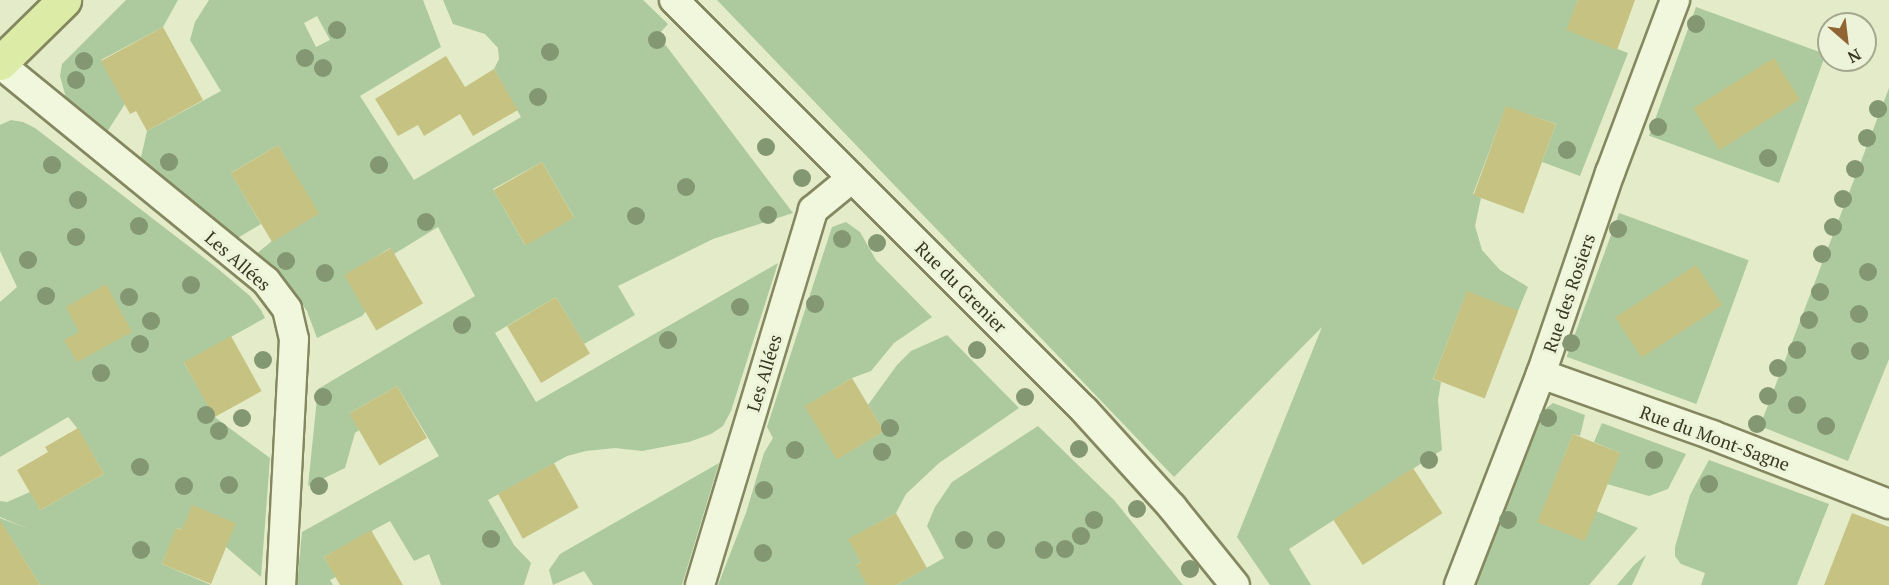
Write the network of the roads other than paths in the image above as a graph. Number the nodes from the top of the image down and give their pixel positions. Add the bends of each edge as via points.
1 (64, 0) edge
2 (674, 0) edge
3 (1675, 0) edge
4 (0, 63) edge
5 (852, 178) junction
6 (1541, 374) junction
7 (1889, 504) edge
8 (281, 585) edge
9 (700, 585) edge
10 (1235, 585) edge
11 (1459, 585) edge

1 - 4 main road
2 - 5 street, Rue du Grenier
3 - 6 street, Rue des Rosiers
4 - 8 street, Les Allées via 266,281 287,309 294,339
5 - 9 street, Les Allées via 813,210
5 - 10 street, Rue du Grenier via 1085,411 1172,507
6 - 7 street, Rue du Mont-Sagne
6 - 11 street, Rue des Rosiers

